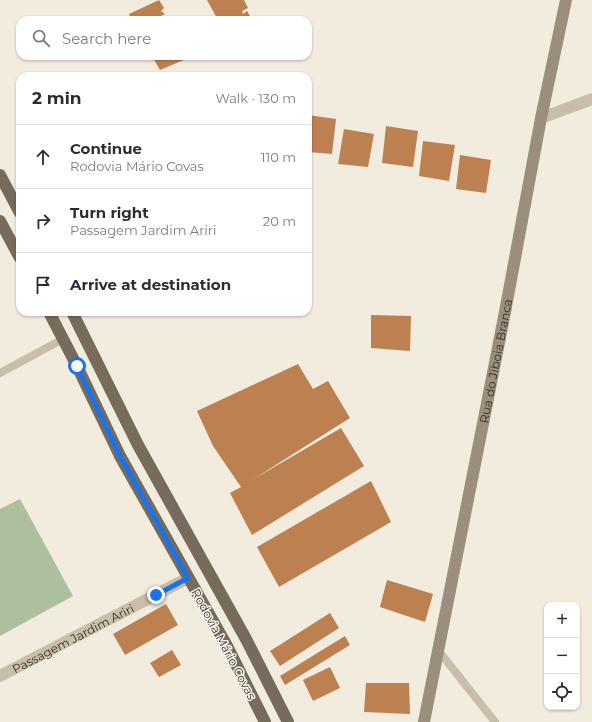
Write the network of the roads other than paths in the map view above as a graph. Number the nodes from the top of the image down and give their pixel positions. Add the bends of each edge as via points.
1 (566, 0) edge
2 (592, 99) edge
3 (541, 118) junction
4 (0, 175) edge
5 (16, 205) edge
6 (0, 221) edge
7 (16, 251) edge
8 (51, 316) edge
9 (74, 316) edge
10 (63, 339) junction
11 (0, 373) edge
12 (188, 578) junction
13 (438, 650) junction
14 (0, 676) edge
15 (265, 722) edge
16 (288, 722) edge
17 (424, 722) edge
18 (495, 722) edge

1 - 3 main road, Rua do Jiboia Branca
2 - 3 street
3 - 13 main road, Rua do Jiboia Branca
4 - 5 main road
6 - 7 main road
8 - 10 main road, Rodovia Mário Covas
9 - 16 main road, Rodovia Mário Covas via 138,445 246,639
10 - 11 lane
10 - 12 main road, Rodovia Mário Covas via 123,462
12 - 14 street, Passagem Jardim Ariri
12 - 15 main road, Rodovia Mário Covas via 227,646
13 - 17 main road, Rua do Jiboia Branca
13 - 18 lane

